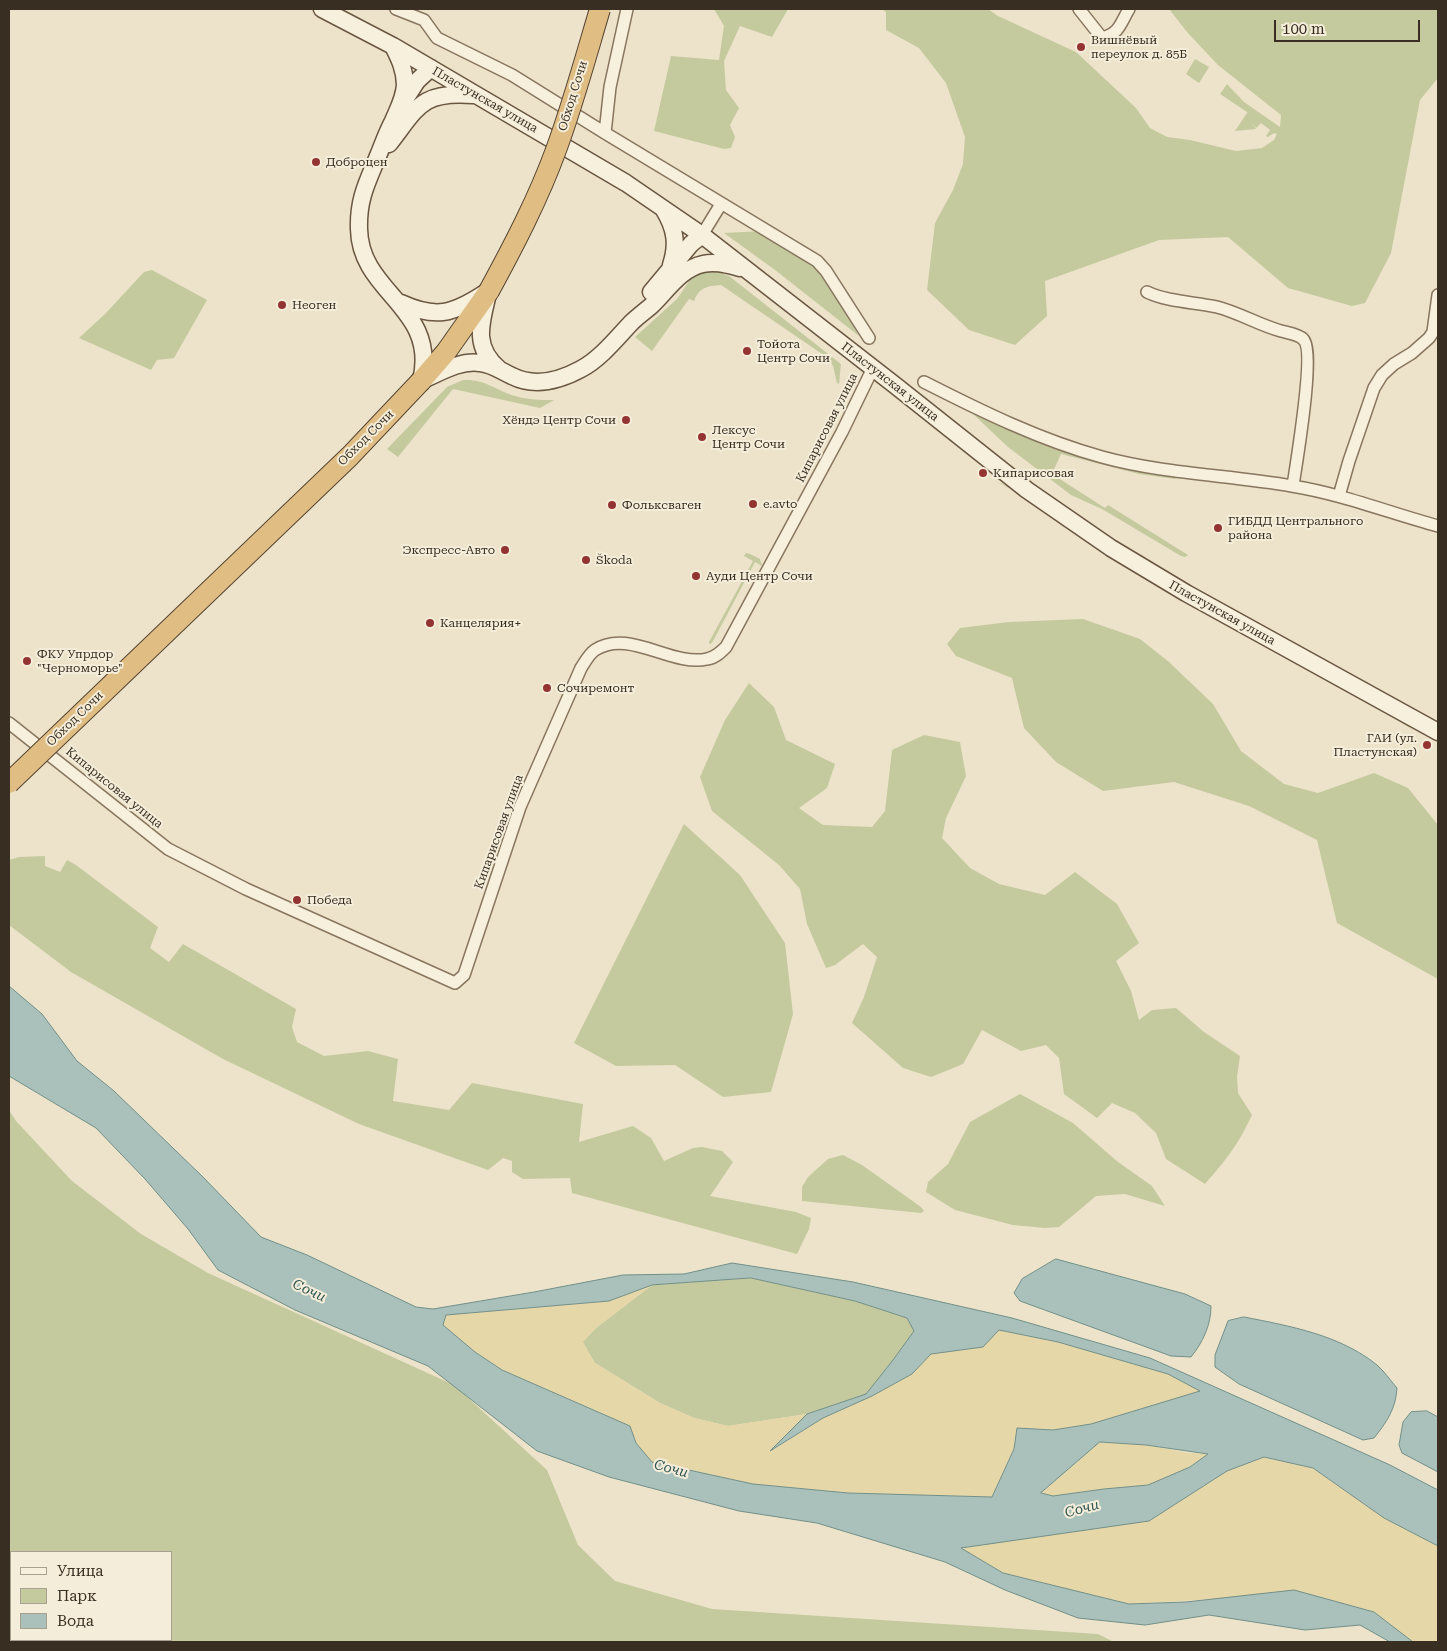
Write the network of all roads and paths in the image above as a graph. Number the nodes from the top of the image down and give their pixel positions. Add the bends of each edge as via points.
1 (322, 9) edge
2 (396, 9) edge
3 (600, 9) edge
4 (627, 9) edge
5 (1079, 9) edge
6 (1129, 9) edge
7 (393, 46) junction
8 (431, 68) junction
9 (477, 95) junction
10 (407, 108) junction
11 (605, 134) junction
12 (722, 204) junction
13 (664, 209) junction
14 (702, 235) junction
15 (745, 269) junction
16 (674, 273) junction
17 (489, 291) junction
18 (1147, 292) dead end
19 (1438, 295) edge
20 (399, 302) junction
21 (869, 338) dead end
22 (873, 368) junction
23 (500, 370) junction
24 (421, 381) junction
25 (924, 382) dead end
26 (1293, 486) junction
27 (1339, 496) junction
28 (1438, 526) edge
29 (9, 723) edge
30 (1438, 732) edge
31 (9, 783) edge

1 - 7 main road, Пластунская улица
2 - 11 street via 424,20 438,38 512,75
3 - 17 highway, Обход Сочи, bridge via 556,150 514,246
4 - 11 street via 610,87
5 - 6 street via 1102,38 1117,31
7 - 8 main road, Пластунская улица
7 - 10 main road via 402,62
8 - 9 main road, Пластунская улица
8 - 10 main road
9 - 10 main road via 442,95
9 - 13 main road, Пластунская улица
10 - 20 main road via 369,174 359,215 364,254 381,284
11 - 12 street
12 - 14 street
12 - 21 street via 817,261
13 - 14 main road, Пластунская улица
13 - 16 main road via 672,224 676,244
14 - 15 main road, Пластунская улица
14 - 16 main road via 697,250
15 - 16 main road via 714,262
15 - 22 main road, Пластунская улица
16 - 23 main road via 650,306 582,369 542,382 527,381
17 - 20 main road via 465,306 441,313 415,309
17 - 23 main road via 480,332 486,356
17 - 24 highway, Обход Сочи
18 - 26 street via 1236,313 1267,328 1303,339 1308,354 1307,373
19 - 27 street via 1433,332 1429,338 1394,364 1374,388
20 - 24 main road via 418,329 424,360
22 - 29 street, Кипарисовая улица via 726,647 708,660 682,659 619,643 596,650 581,668 520,807 464,975 455,983 246,889 168,849
22 - 30 main road, Пластунская улица via 1027,490 1111,548
23 - 24 main road via 470,362
24 - 31 highway, Обход Сочи, bridge via 350,456
25 - 26 street, Пластунская улица via 976,409 1103,458 1180,472
26 - 27 street, Пластунская улица
27 - 28 street, Пластунская улица

